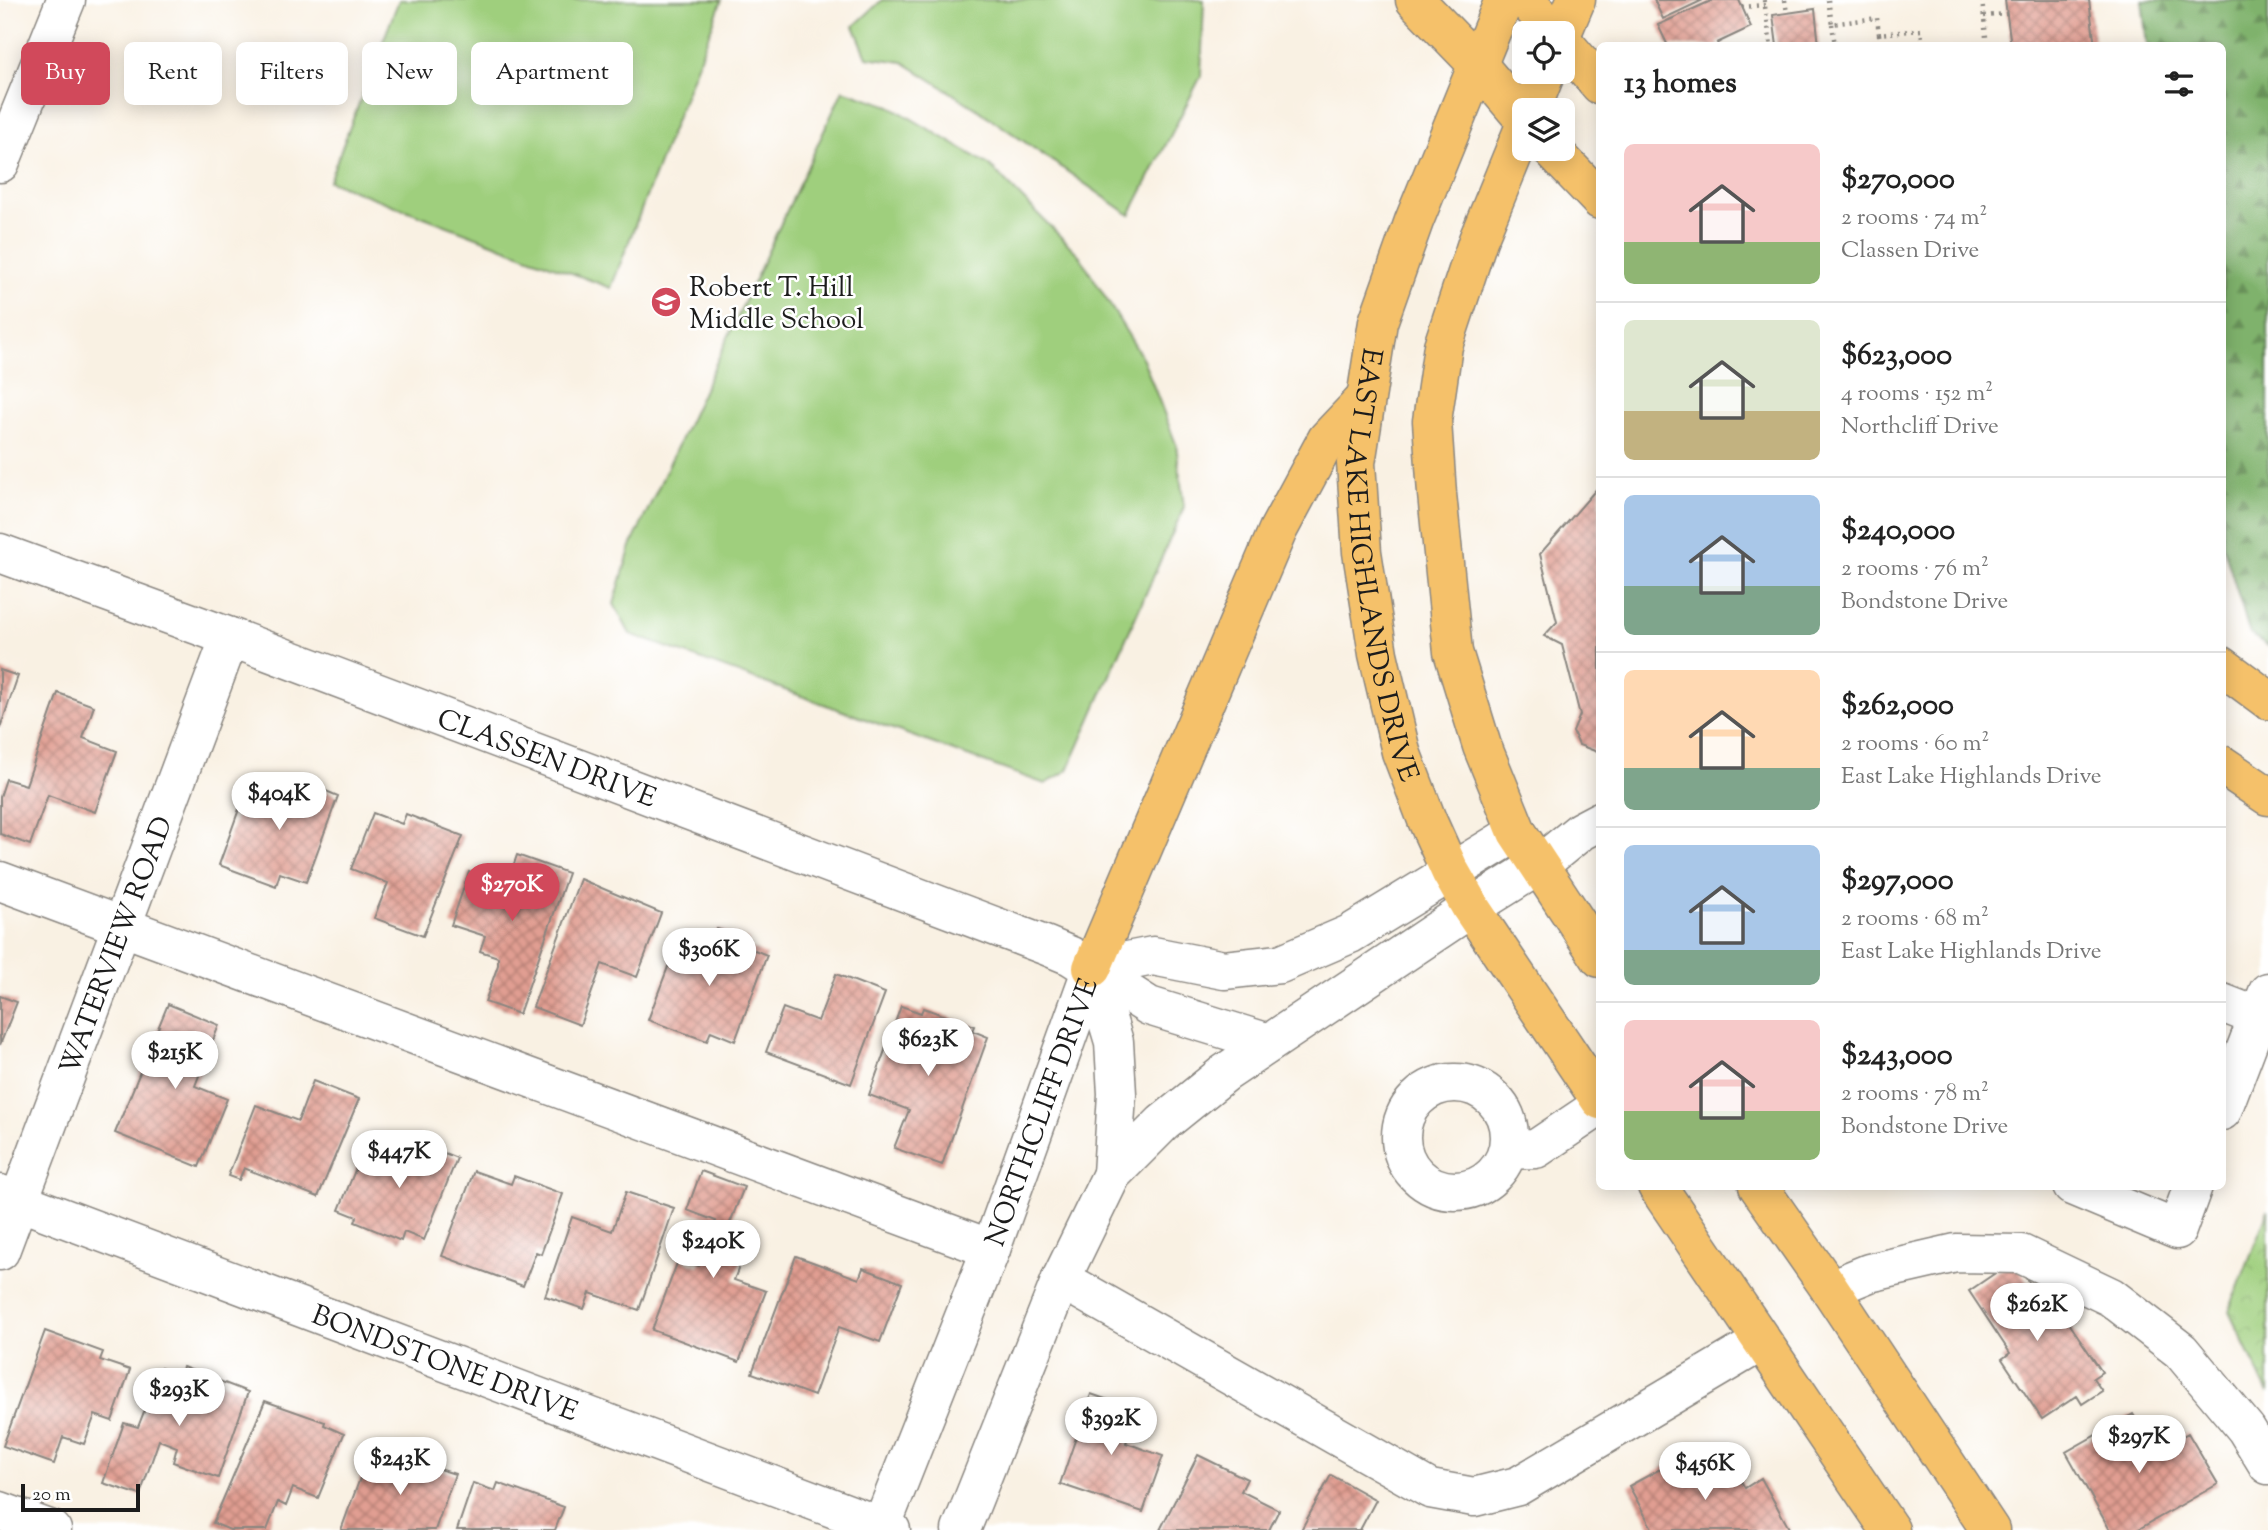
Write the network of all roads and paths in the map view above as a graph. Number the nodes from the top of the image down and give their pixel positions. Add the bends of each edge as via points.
1 (66, 0) edge
2 (1415, 0) edge
3 (1504, 0) edge
4 (1526, 0) edge
5 (1576, 0) edge
6 (1785, 0) edge
7 (1828, 0) edge
8 (1982, 0) edge
9 (1765, 2) edge
10 (1742, 7) dead end
11 (1787, 13) dead end
12 (2007, 14) dead end
13 (1984, 16) junction
14 (1544, 21) edge
15 (1567, 21) edge
16 (1832, 24) junction
17 (1879, 34) junction
18 (1770, 42) edge
19 (1834, 42) edge
20 (1880, 42) edge
21 (1922, 42) edge
22 (1987, 42) edge
23 (1575, 56) edge
24 (1478, 65) junction
25 (1596, 80) edge
26 (1512, 105) edge
27 (1512, 157) edge
28 (1563, 161) edge
29 (0, 163) edge
30 (1596, 196) edge
31 (1365, 399) junction
32 (0, 553) edge
33 (230, 637) junction
34 (2226, 669) edge
35 (2268, 700) edge
36 (2226, 768) edge
37 (2268, 796) edge
38 (1596, 823) edge
39 (1517, 832) junction
40 (1538, 866) junction
41 (1450, 871) junction
42 (0, 881) edge
43 (1471, 908) junction
44 (122, 926) junction
45 (1596, 952) edge
46 (1092, 968) junction
47 (2226, 1003) edge
48 (2263, 1005) edge
49 (1269, 1043) junction
50 (1596, 1094) edge
51 (2226, 1101) edge
52 (1596, 1108) edge
53 (1508, 1150) dead end
54 (1112, 1174) junction
55 (1660, 1190) edge
56 (1761, 1190) edge
57 (2081, 1190) edge
58 (2191, 1190) edge
59 (9, 1197) edge
60 (991, 1249) junction
61 (0, 1251) edge
62 (1061, 1279) junction
63 (1830, 1289) junction
64 (1761, 1342) junction
65 (2268, 1465) edge
66 (0, 1511) edge
67 (884, 1529) edge
68 (52, 1530) edge
69 (961, 1530) edge
70 (1890, 1530) edge
71 (1990, 1530) edge

1 - 29 street
2 - 24 main road
3 - 24 main road, EAST LAKE HIGHLANDS DRIVE
4 - 14 main road
5 - 15 main road
6 - 11 path
7 - 16 path
8 - 13 path
9 - 10 path
9 - 18 path
12 - 13 path
13 - 22 path
16 - 17 path via 1877,18
16 - 19 path
17 - 20 path
17 - 21 path via 1921,30
23 - 25 main road
24 - 26 main road
24 - 31 main road, EAST LAKE HIGHLANDS DRIVE via 1378,322
27 - 39 main road, EAST LAKE HIGHLANDS DRIVE via 1478,240 1443,346 1432,421 1453,652 1482,746
28 - 30 main road
31 - 41 main road, EAST LAKE HIGHLANDS DRIVE via 1356,463 1362,552 1377,654 1401,752
31 - 46 main road via 1327,439 1278,530
32 - 33 street, CLASSEN DRIVE
33 - 44 street, WATERVIEW ROAD
33 - 46 street, CLASSEN DRIVE via 1047,946
34 - 35 main road
36 - 37 main road
38 - 40 street
39 - 40 main road, EAST LAKE HIGHLANDS DRIVE
39 - 41 street, NORTHCLIFF DRIVE
40 - 43 street
40 - 45 main road, EAST LAKE HIGHLANDS DRIVE
41 - 43 main road, EAST LAKE HIGHLANDS DRIVE
41 - 46 street, NORTHCLIFF DRIVE via 1350,934 1280,964 1224,970 1153,956
42 - 44 street
43 - 49 street
43 - 50 main road, EAST LAKE HIGHLANDS DRIVE
44 - 59 street, WATERVIEW ROAD
44 - 60 street
46 - 49 street, CLASSEN DRIVE via 1149,1006
46 - 54 street via 1114,1042 1117,1094
46 - 60 street, NORTHCLIFF DRIVE
47 - 48 street
48 - 51 street
49 - 54 street via 1163,1122
52 - 53 street via 1536,1149
54 - 62 street
55 - 64 main road
56 - 63 main road
57 - 58 street via 2176,1230
59 - 61 street, WATERVIEW ROAD
59 - 67 street, BONDSTONE DRIVE
60 - 67 street, NORTHCLIFF DRIVE
62 - 64 street via 1430,1489 1474,1497 1518,1486
62 - 69 street
63 - 65 street via 1869,1273 1956,1253 2021,1254 2111,1297 2181,1351 2246,1429
63 - 71 main road
64 - 70 main road
66 - 68 street

